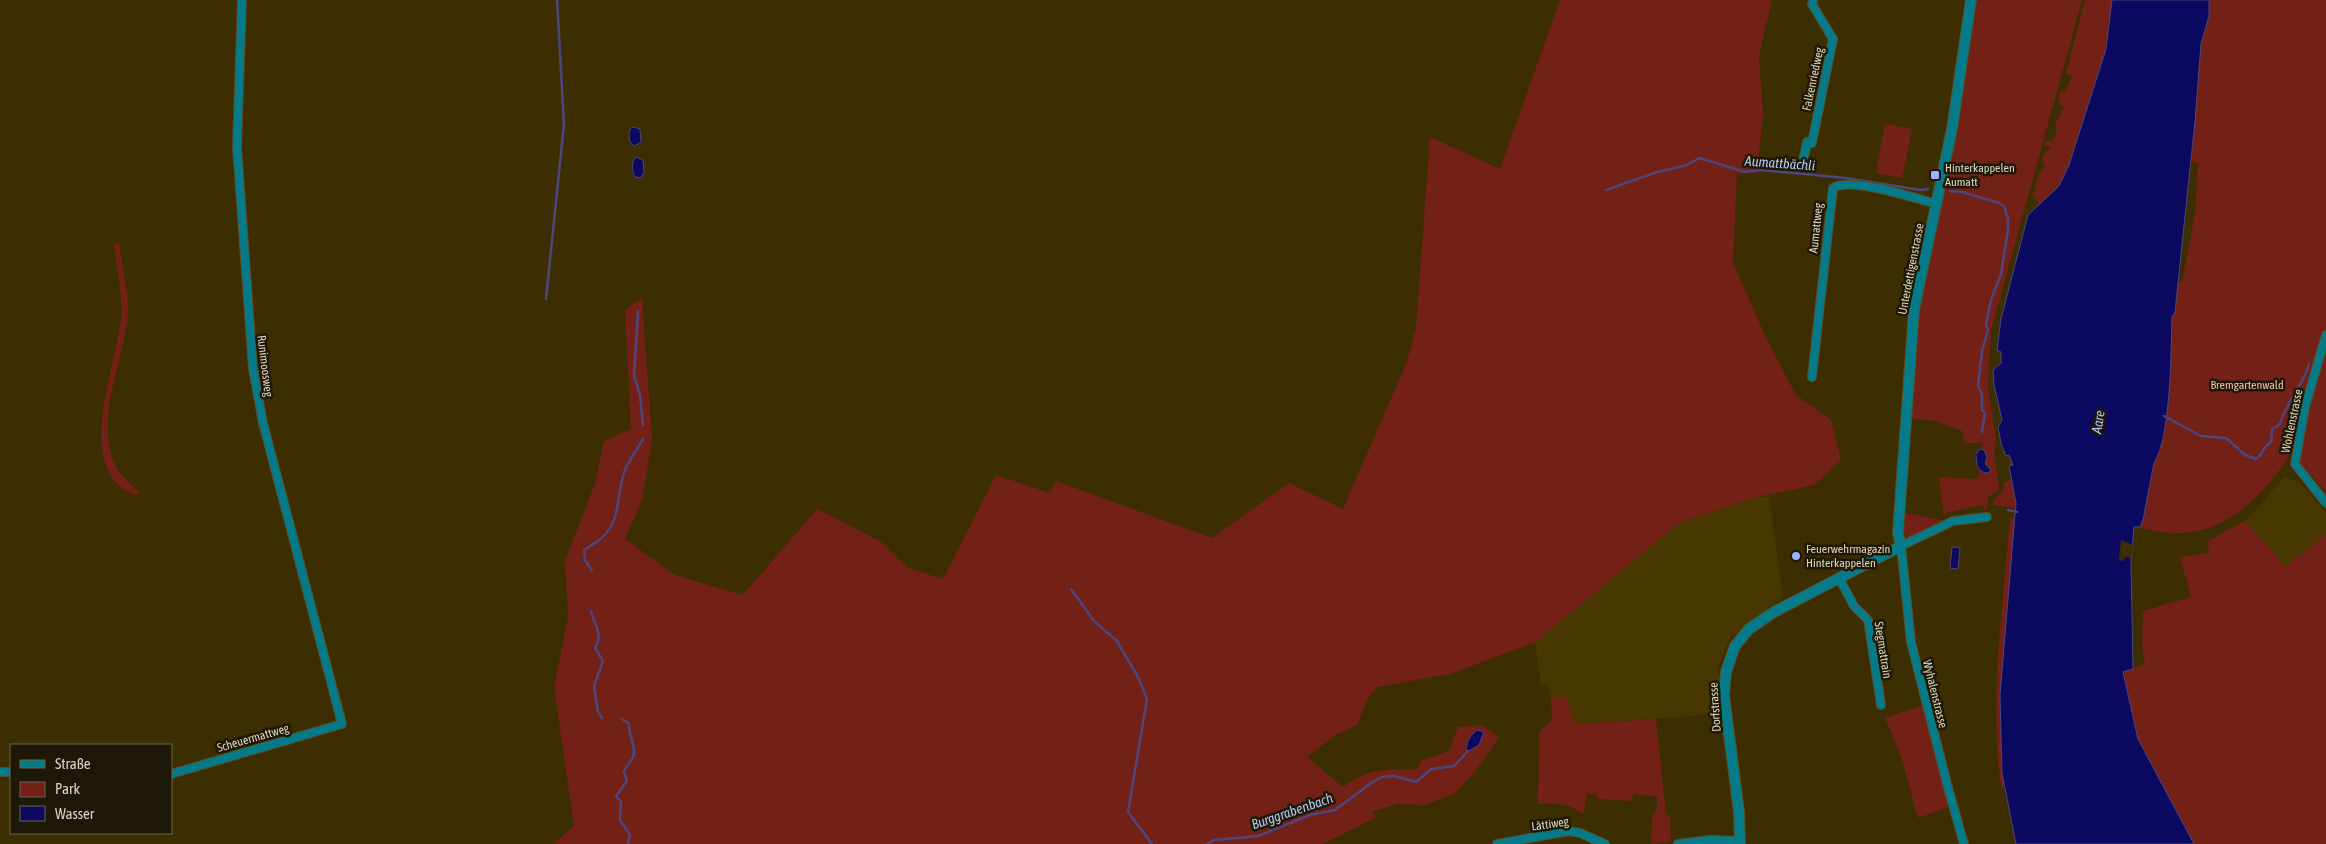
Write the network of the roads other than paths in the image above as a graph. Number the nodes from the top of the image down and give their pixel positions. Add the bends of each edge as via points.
1 (242, 0) edge
2 (1812, 0) edge
3 (1971, 0) edge
4 (1803, 162) dead end
5 (1937, 204) junction
6 (2326, 335) edge
7 (1812, 377) dead end
8 (2326, 503) edge
9 (1987, 517) dead end
10 (1901, 546) junction
11 (1839, 578) junction
12 (1881, 705) dead end
13 (342, 724) joint
14 (172, 774) edge
15 (1740, 843) edge
16 (1497, 844) edge
17 (1604, 844) edge
18 (1678, 844) edge
19 (1964, 844) edge

1 - 13 street, Runimoosweg via 238,147 253,369 263,423
2 - 4 street, Falkenriedweg via 1833,39 1812,143 1807,142
3 - 5 street, Unterdettigenstrasse
5 - 7 street, Aumattweg via 1880,188 1846,185 1833,188
5 - 10 street, Unterdettigenstrasse via 1912,329 1898,533
6 - 8 street, Wohlenstrasse via 2305,407 2295,464
9 - 10 street via 1953,521
10 - 11 street, Dorfstrasse
10 - 19 street, Wyhalenstrasse via 1911,642
11 - 12 street, Stegmattrain via 1854,606 1868,620
11 - 15 street, Dorfstrasse via 1758,622 1743,636 1728,664 1725,707
13 - 14 street, Scheuermattweg
15 - 18 street via 1709,840
16 - 17 street, Lättiweg via 1569,831

